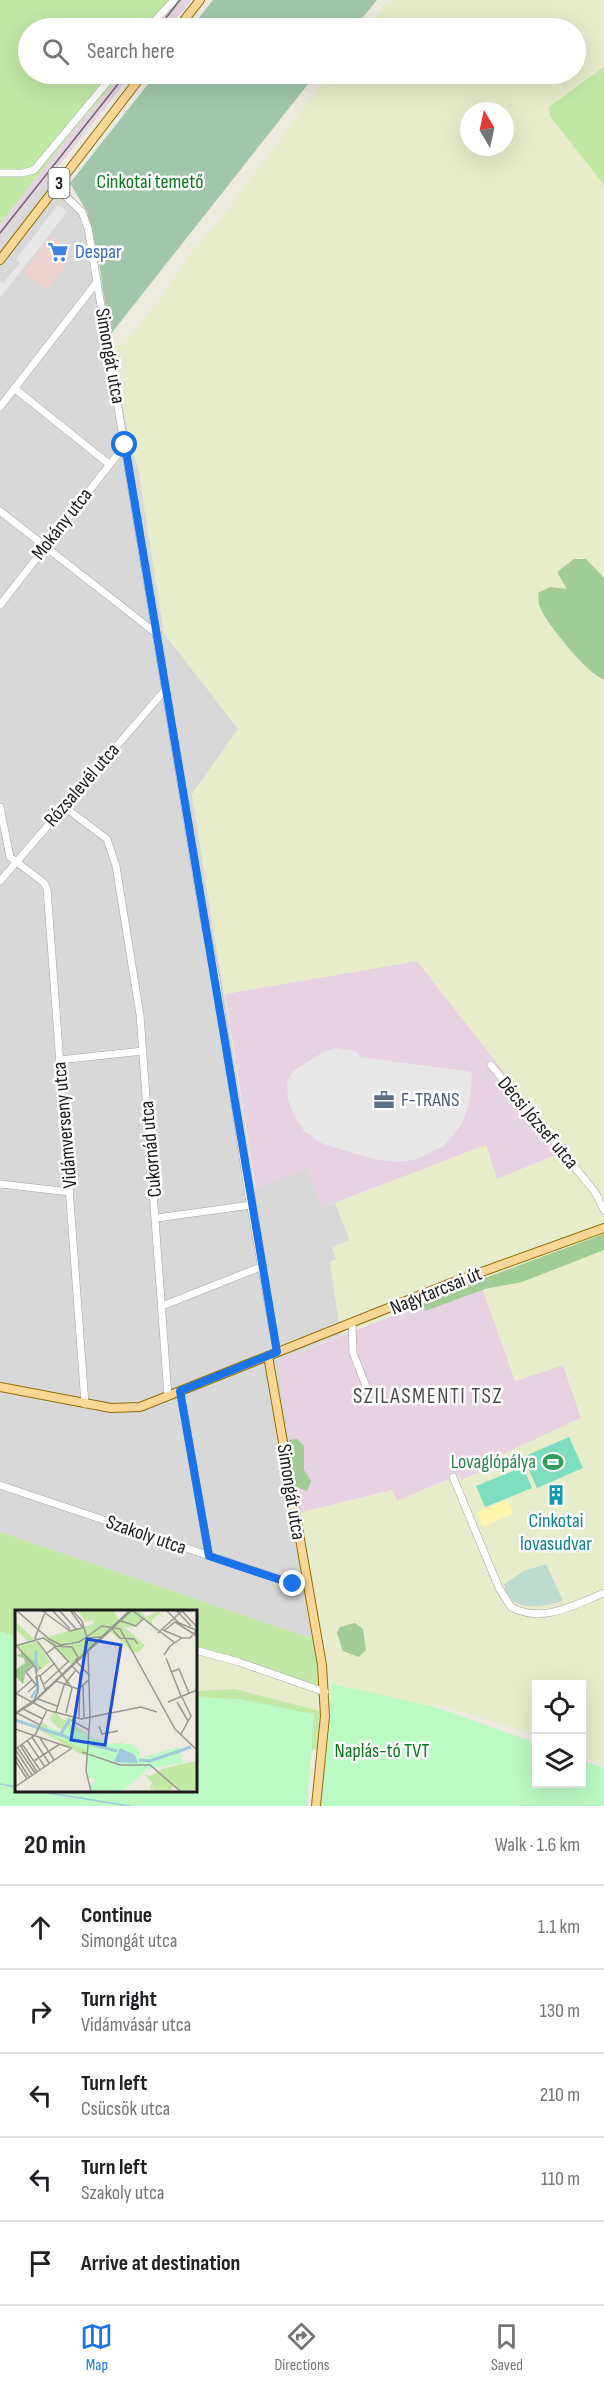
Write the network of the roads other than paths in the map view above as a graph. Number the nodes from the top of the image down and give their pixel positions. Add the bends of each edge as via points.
1 (174, 0) edge
2 (200, 0) edge
3 (157, 18) edge
4 (186, 18) edge
5 (106, 84) edge
6 (135, 84) edge
7 (0, 173) edge
8 (56, 187) junction
9 (0, 260) edge
10 (97, 282) junction
11 (14, 388) junction
12 (0, 407) edge
13 (125, 445) junction
14 (109, 464) junction
15 (0, 511) edge
16 (45, 547) junction
17 (0, 605) edge
18 (157, 634) junction
19 (165, 690) junction
20 (63, 806) junction
21 (0, 807) edge
22 (15, 862) junction
23 (0, 881) edge
24 (143, 1051) junction
25 (59, 1060) junction
26 (491, 1065) dead end
27 (0, 1184) edge
28 (70, 1192) junction
29 (251, 1205) junction
30 (604, 1210) edge
31 (157, 1218) junction
32 (604, 1228) edge
33 (263, 1266) junction
34 (162, 1306) junction
35 (352, 1323) junction
36 (273, 1354) junction
37 (0, 1387) edge
38 (180, 1391) junction
39 (368, 1391) dead end
40 (168, 1396) junction
41 (85, 1404) junction
42 (453, 1477) dead end
43 (0, 1485) edge
44 (209, 1556) junction
45 (293, 1584) dead end
46 (604, 1593) edge
47 (196, 1650) edge
48 (324, 1692) junction
49 (316, 1806) edge

1 - 3 street
2 - 4 main road
5 - 7 street via 34,170
6 - 8 main road, 3
8 - 9 main road, 3
8 - 10 street, Simongát utca via 82,212
10 - 11 street
10 - 13 street, Simongát utca
11 - 12 street
11 - 14 street
13 - 14 street, Mokány utca
13 - 18 street, Simongát utca
14 - 16 street, Mokány utca
15 - 16 street
16 - 17 street, Mokány utca
16 - 18 street
18 - 19 street, Simongát utca
19 - 20 street, Rózsalevél utca
19 - 29 street, Simongát utca
20 - 22 street, Rózsalevél utca
20 - 24 street, Cukornád utca via 107,839 116,866
21 - 22 street via 7,850
22 - 23 street, Rózsalevél utca
22 - 25 street, Vidámverseny utca via 47,888
24 - 25 street
24 - 31 street, Cukornád utca
25 - 28 street, Vidámverseny utca
26 - 30 street, Décsi József utca via 595,1192
27 - 28 street
28 - 41 street, Vidámverseny utca
29 - 31 street
29 - 33 street, Simongát utca
31 - 34 street, Cukornád utca
32 - 35 main road, Nagytarcsai út
33 - 34 street
33 - 36 street, Simongát utca
34 - 40 street, Cukornád utca
35 - 36 main road, Nagytarcsai út
35 - 39 street via 353,1353
36 - 38 main road, Nagytarcsai út
36 - 48 main road, Simongát utca
37 - 41 main road, Nagytarcsai út
38 - 40 main road, Nagytarcsai út
38 - 44 street
40 - 41 main road, Nagytarcsai út via 128,1409
42 - 46 street via 499,1588 511,1607 538,1616
43 - 44 street, Szakoly utca
44 - 45 street, Szakoly utca
47 - 48 street
48 - 49 main road, Simongát utca

